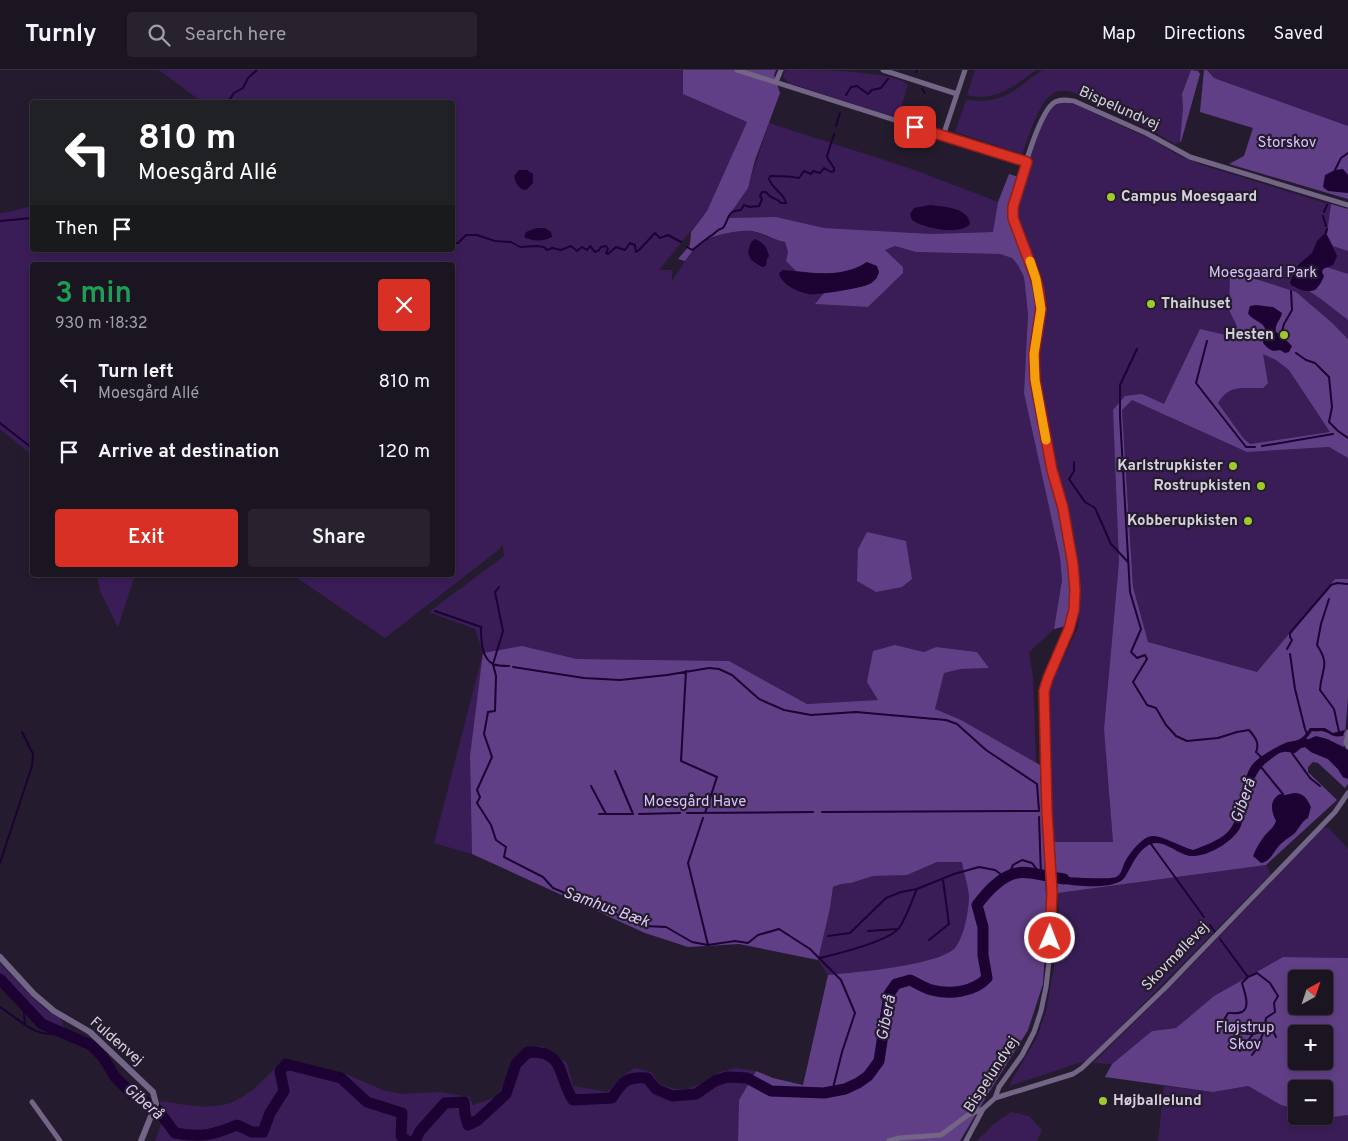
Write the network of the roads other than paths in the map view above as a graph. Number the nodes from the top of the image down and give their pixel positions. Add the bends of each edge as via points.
1 (737, 70) edge
2 (781, 70) edge
3 (883, 70) edge
4 (965, 70) edge
5 (776, 82) junction
6 (957, 94) junction
7 (943, 136) junction
8 (1027, 162) junction
9 (1348, 205) edge
10 (1348, 732) edge
11 (1348, 747) edge
12 (1348, 793) edge
13 (0, 957) edge
14 (994, 1098) junction
15 (32, 1102) dead end
16 (983, 1108) junction
17 (60, 1141) edge
18 (141, 1141) edge
19 (888, 1141) edge
20 (966, 1141) edge

1 - 5 street
2 - 5 street
3 - 6 street
4 - 6 street
5 - 7 street
6 - 7 street
7 - 8 street
8 - 9 street, Bispelundvej via 1043,116 1055,102 1064,99 1148,134 1190,157
8 - 14 street, Bispelundvej via 1013,207 1013,218 1039,292 1041,309 1034,354 1035,380 1052,470 1063,508 1075,590 1069,629 1044,691 1052,892 1046,987 1034,1032
10 - 11 street
12 - 14 street, Skovmøllevej via 1335,812 1166,987 1082,1068 1073,1074
13 - 18 street, Fuldenvej via 34,994 90,1032 153,1092 156,1104
14 - 16 street, Bispelundvej
15 - 17 street
16 - 19 street via 941,1135
16 - 20 street, Bispelundvej

